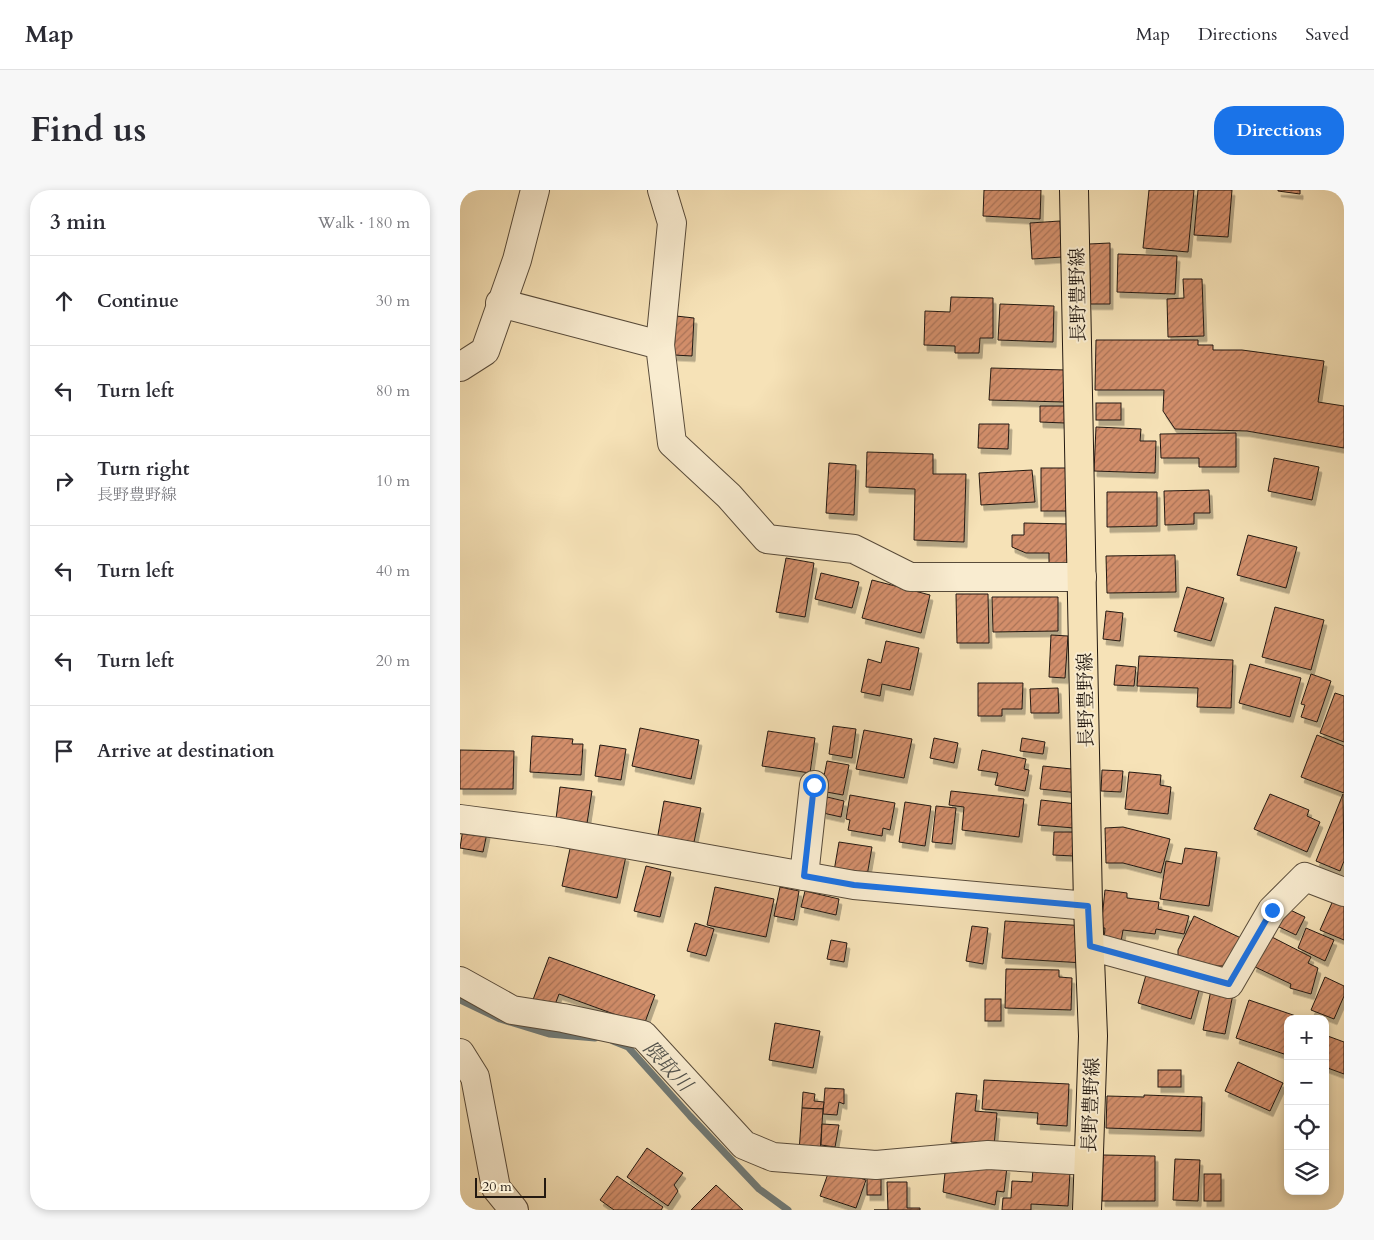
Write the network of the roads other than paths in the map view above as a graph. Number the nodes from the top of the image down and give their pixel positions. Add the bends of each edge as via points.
1 (535, 190) edge
2 (662, 190) edge
3 (1074, 190) edge
4 (500, 303) junction
5 (660, 345) junction
6 (460, 367) edge
7 (1082, 577) junction
8 (814, 785) dead end
9 (460, 820) edge
10 (804, 876) junction
11 (1344, 892) edge
12 (1088, 906) junction
13 (1090, 946) junction
14 (460, 981) edge
15 (460, 1053) edge
16 (1088, 1160) junction
17 (514, 1210) edge
18 (1087, 1210) edge

1 - 4 street via 517,260
2 - 5 street via 672,223
3 - 7 main road, 長野豊野線
4 - 5 street
4 - 6 street via 485,351
5 - 7 street via 672,443 729,496 767,539 854,549 910,577
7 - 12 main road, 長野豊野線
8 - 10 street
9 - 10 street via 558,832
10 - 12 street via 854,885
11 - 13 street via 1306,877 1272,910 1229,984
12 - 13 main road, 長野豊野線
13 - 16 main road, 長野豊野線 via 1093,1036
14 - 16 street via 512,1010 642,1035 744,1145 773,1157 876,1165 988,1155
15 - 17 street via 474,1077 496,1188
16 - 18 main road, 長野豊野線

